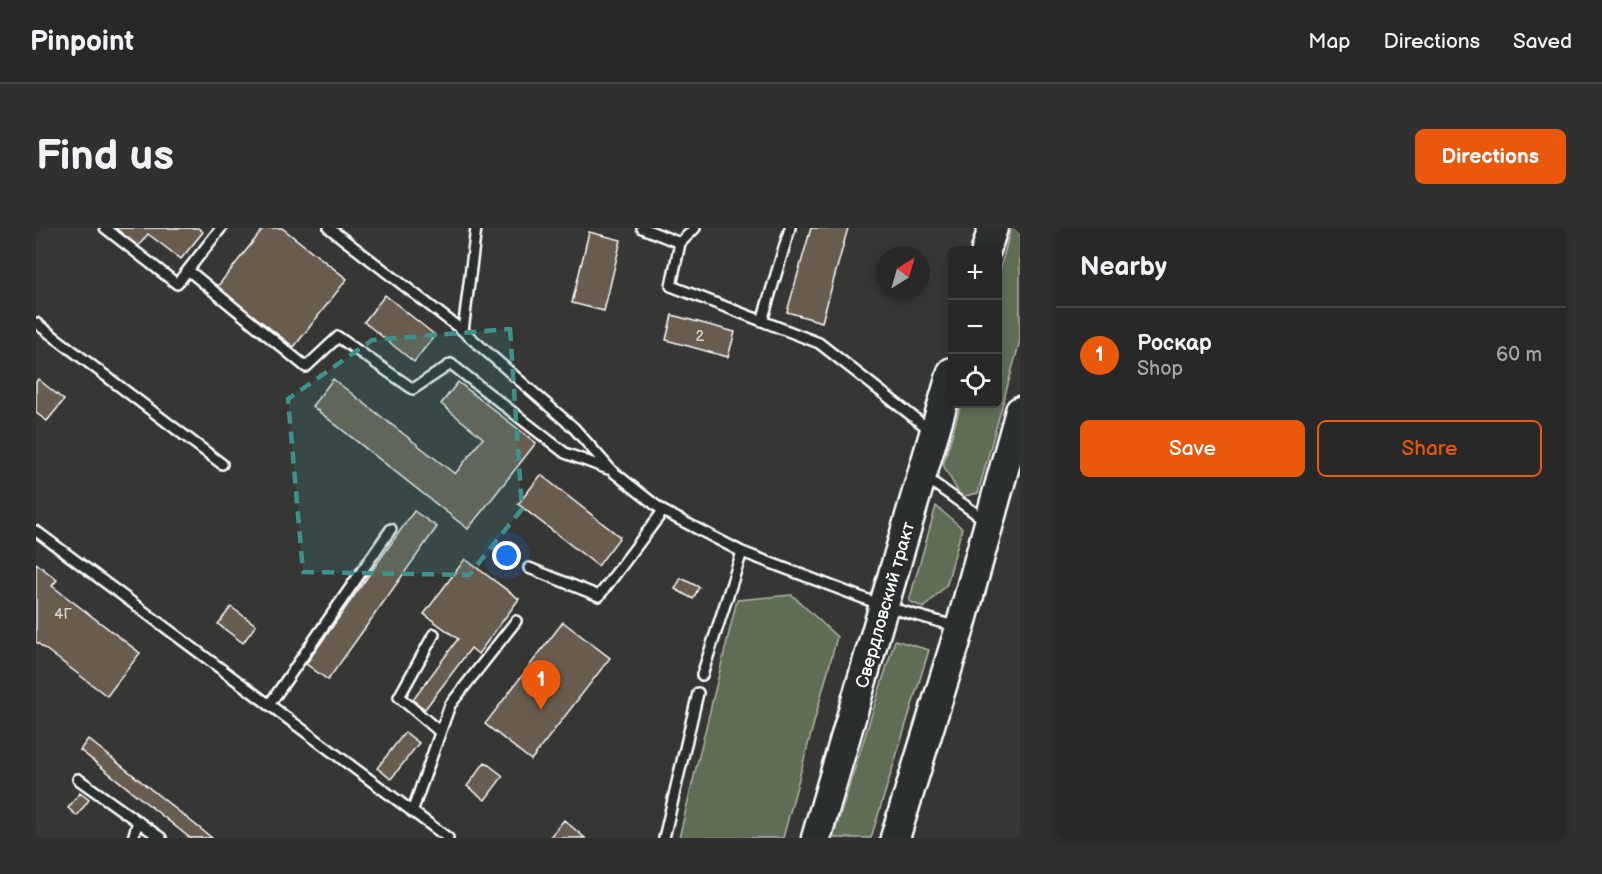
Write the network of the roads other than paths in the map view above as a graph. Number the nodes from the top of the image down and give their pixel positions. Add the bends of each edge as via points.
1 (105, 228) edge
2 (221, 228) edge
3 (328, 228) edge
4 (476, 228) edge
5 (642, 228) edge
6 (694, 228) edge
7 (790, 228) edge
8 (993, 228) edge
9 (680, 243) junction
10 (987, 246) edge
11 (188, 270) junction
12 (762, 321) junction
13 (36, 323) edge
14 (463, 331) junction
15 (948, 387) edge
16 (1020, 411) edge
17 (935, 434) junction
18 (222, 464) dead end
19 (611, 470) junction
20 (923, 475) junction
21 (663, 511) junction
22 (989, 523) junction
23 (391, 529) dead end
24 (36, 531) edge
25 (742, 552) junction
26 (529, 568) dead end
27 (884, 606) junction
28 (516, 621) dead end
29 (960, 628) junction
30 (434, 634) dead end
31 (702, 675) dead end
32 (698, 693) dead end
33 (268, 705) junction
34 (440, 732) junction
35 (78, 779) dead end
36 (412, 812) junction
37 (138, 821) junction
38 (133, 838) edge
39 (161, 838) edge
40 (447, 838) edge
41 (664, 838) edge
42 (816, 838) edge
43 (895, 838) edge

1 - 11 lane via 177,284
2 - 11 lane
3 - 14 lane
4 - 14 lane
5 - 9 lane
6 - 9 lane
7 - 12 lane
8 - 10 main road
9 - 12 lane via 671,286
11 - 19 lane via 306,367 338,337 413,389 451,364 565,453
12 - 17 lane via 819,343
13 - 18 lane
14 - 19 lane via 574,428
15 - 17 main road, Свердловский тракт
16 - 22 main road
17 - 20 main road, Свердловский тракт
19 - 21 lane
20 - 22 lane
20 - 27 main road, Свердловский тракт
21 - 25 lane
21 - 26 lane via 599,596
22 - 29 main road
23 - 33 lane
24 - 33 lane
25 - 27 lane
25 - 31 lane
27 - 29 lane
27 - 42 main road, Свердловский тракт
28 - 34 lane via 450,705
29 - 43 main road
30 - 34 lane via 399,697
32 - 41 lane
33 - 36 lane
34 - 36 lane
35 - 37 lane
36 - 40 lane
37 - 38 lane
37 - 39 lane

